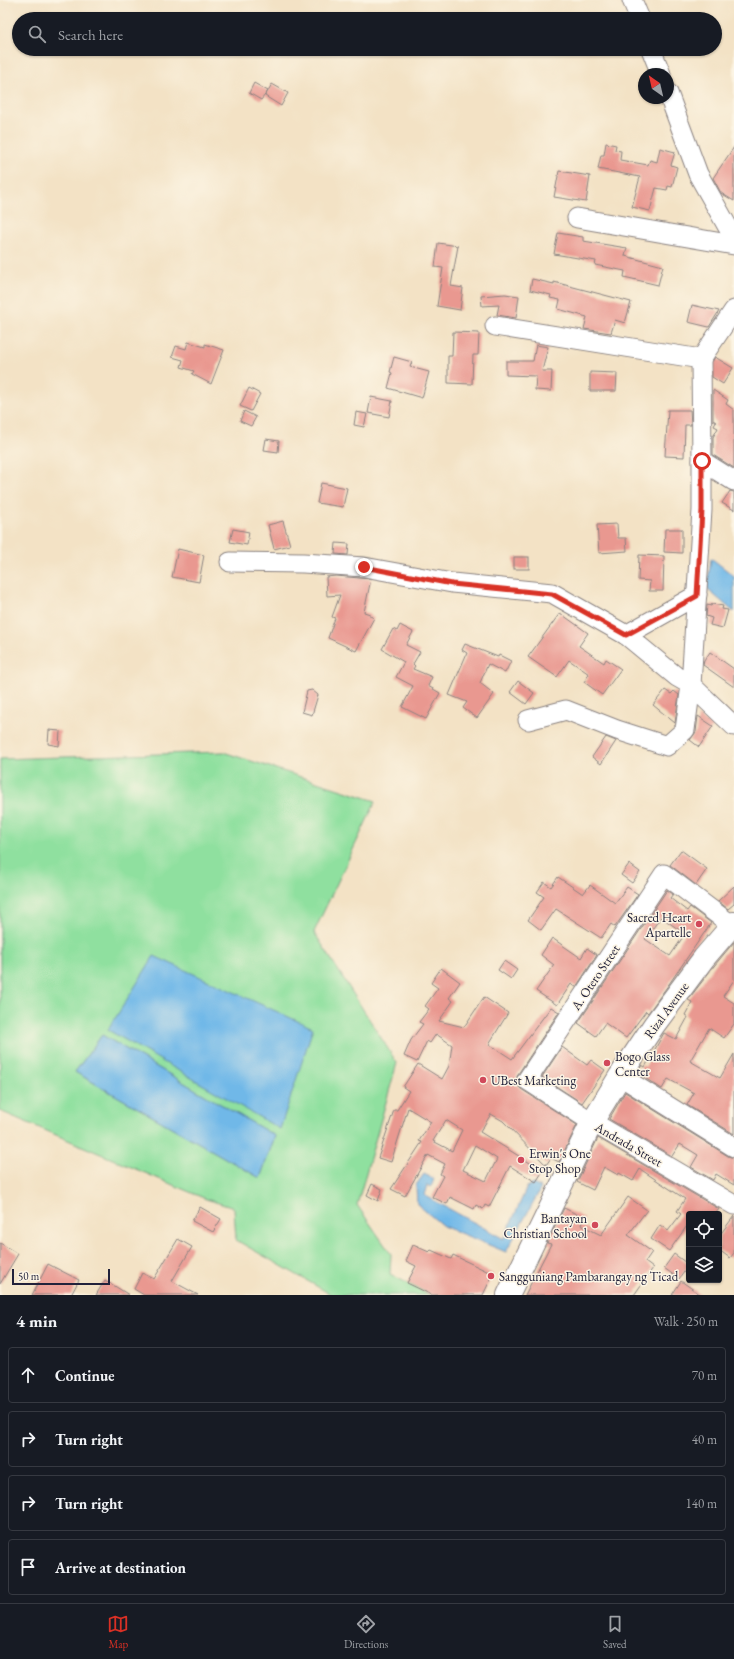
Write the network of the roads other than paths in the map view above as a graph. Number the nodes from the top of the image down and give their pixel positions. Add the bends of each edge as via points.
1 (632, 0) edge
2 (637, 12) edge
3 (654, 56) edge
4 (659, 68) edge
5 (672, 104) edge
6 (577, 218) dead end
7 (734, 238) edge
8 (734, 244) edge
9 (734, 310) edge
10 (495, 326) dead end
11 (701, 359) junction
12 (702, 461) junction
13 (734, 481) edge
14 (230, 562) dead end
15 (697, 596) junction
16 (626, 635) junction
17 (691, 685) junction
18 (528, 720) dead end
19 (734, 726) edge
20 (733, 925) edge
21 (620, 1076) junction
22 (527, 1080) joint
23 (592, 1122) junction
24 (734, 1147) edge
25 (734, 1205) edge
26 (508, 1295) edge

1 - 2 street
3 - 4 street
5 - 7 street via 698,174
6 - 8 street
9 - 11 street
10 - 11 street
11 - 12 street
12 - 13 street
12 - 15 street
14 - 16 street via 364,567 452,584 552,594
15 - 16 street
15 - 17 street
16 - 17 street via 677,677
17 - 18 street via 685,730 667,746 566,710
17 - 19 street
20 - 21 main road, Rizal Avenue via 704,958
20 - 22 street, A. Otero Street via 664,874
21 - 23 main road, Rizal Avenue
21 - 24 street
22 - 23 street, Andrada Street
23 - 25 street, Andrada Street
23 - 26 main road, Rizal Avenue

